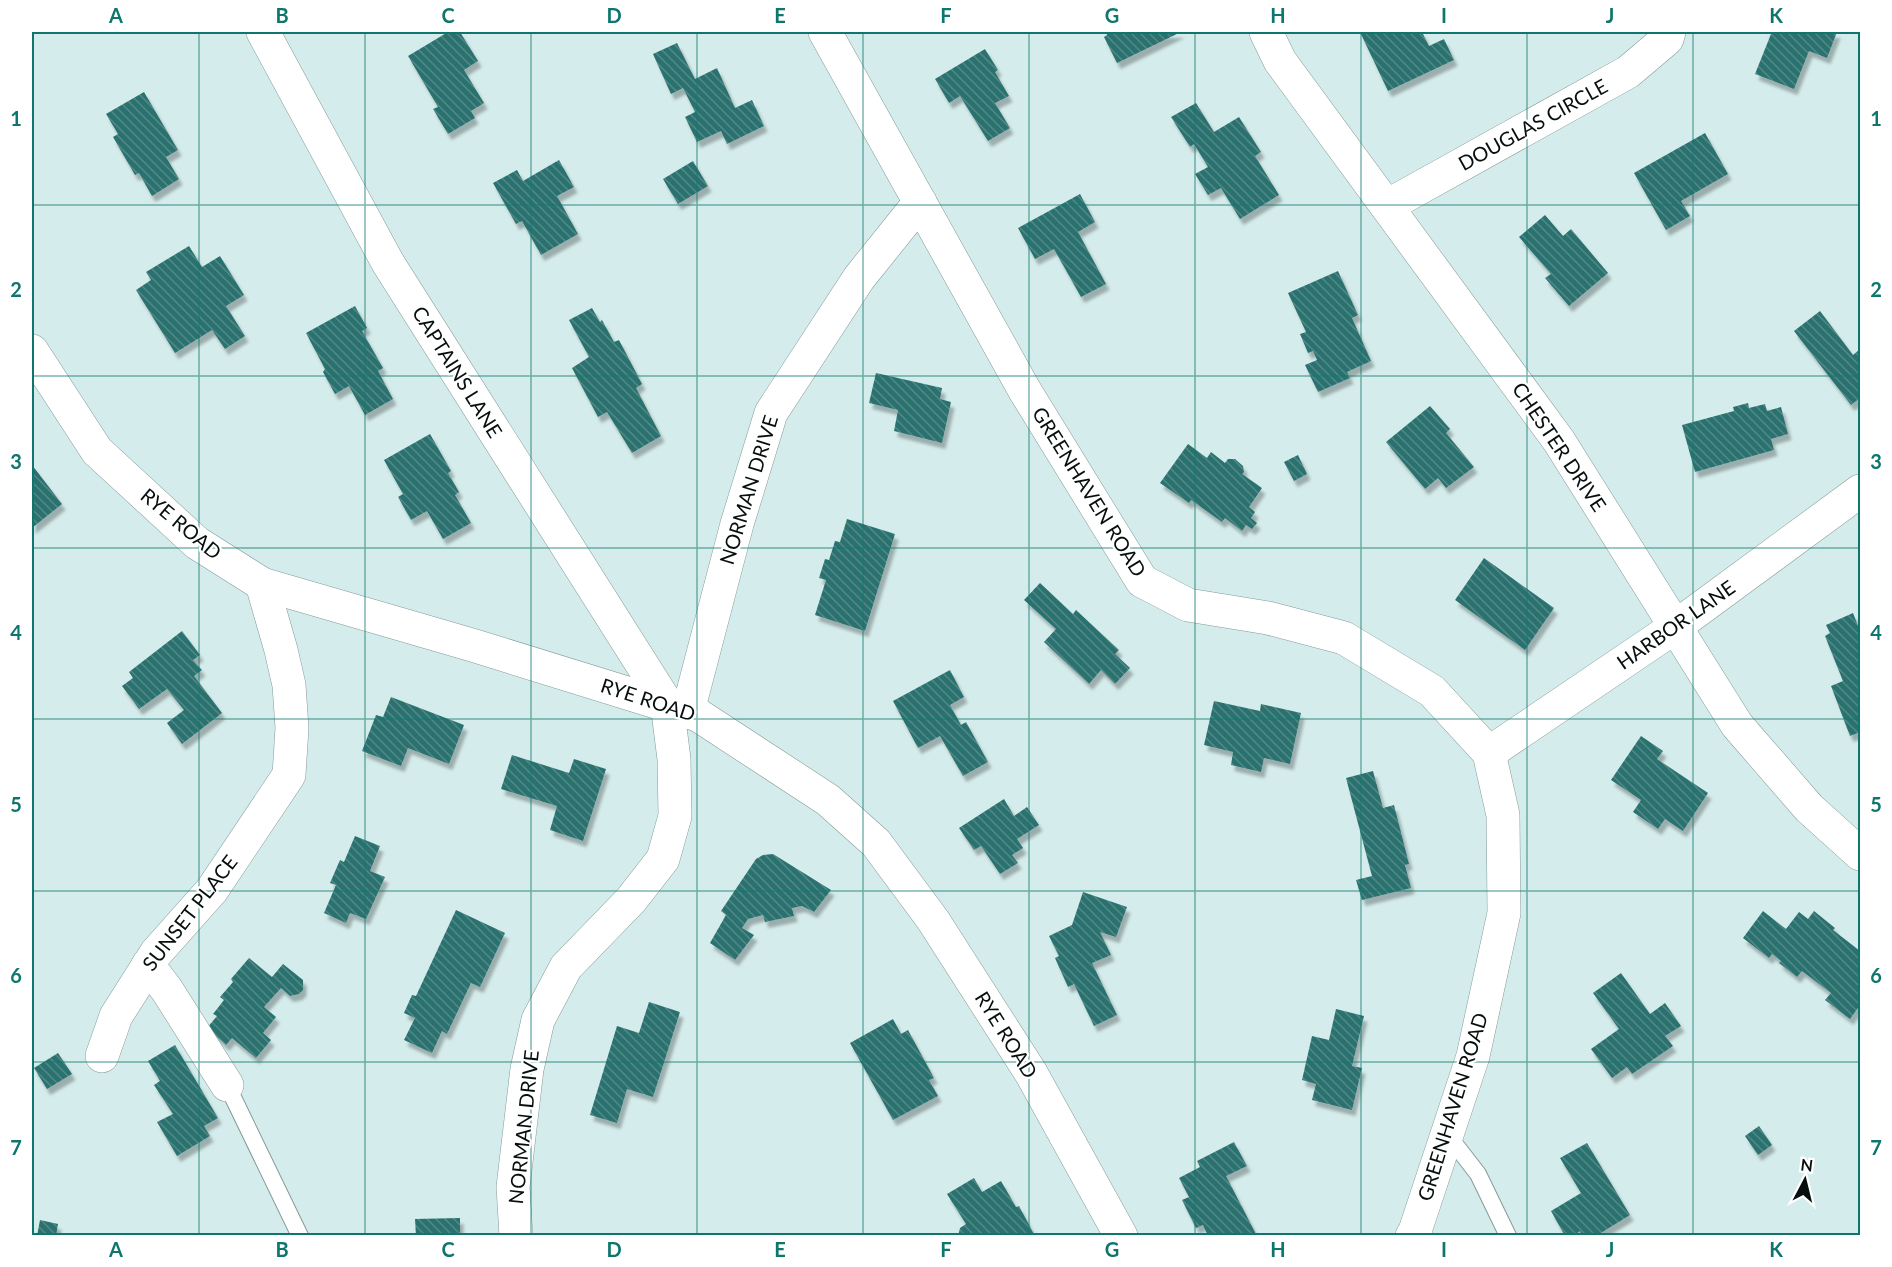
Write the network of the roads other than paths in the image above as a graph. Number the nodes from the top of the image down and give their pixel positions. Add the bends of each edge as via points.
1 (264, 32) edge
2 (825, 32) edge
3 (1266, 32) edge
4 (1669, 32) edge
5 (920, 202) junction
6 (1387, 206) junction
7 (32, 351) edge
8 (1860, 491) edge
9 (262, 584) junction
10 (1675, 627) junction
11 (677, 708) junction
12 (1489, 753) junction
13 (1860, 854) edge
14 (148, 965) junction
15 (102, 1056) dead end
16 (227, 1085) joint
17 (1447, 1134) junction
18 (300, 1236) edge
19 (516, 1236) edge
20 (1121, 1236) edge
21 (1412, 1236) edge
22 (1508, 1236) edge

1 - 11 street, CAPTAINS LANE via 388,263
2 - 5 street, GREENHAVEN ROAD
3 - 6 street, CHESTER DRIVE via 1280,61
4 - 6 street, DOUGLAS CIRCLE via 1667,39 1628,72
5 - 11 street, NORMAN DRIVE via 859,278 771,412
5 - 12 street, GREENHAVEN ROAD via 1025,391 1142,581 1188,604 1268,618 1344,638 1432,691
6 - 10 street, CHESTER DRIVE via 1559,441
7 - 9 street, RYE ROAD via 97,451 197,543
8 - 10 street, HARBOR LANE
9 - 11 street, RYE ROAD
9 - 14 street, SUNSET PLACE via 289,684 289,775 212,890
10 - 12 street, HARBOR LANE
10 - 13 street, CHESTER DRIVE via 1737,725 1809,808
11 - 19 street, NORMAN DRIVE via 675,816 663,858 631,900 566,967 538,1020 526,1069 513,1187
11 - 20 street, RYE ROAD via 698,714 828,800 876,843 933,921 1031,1073
12 - 17 street, GREENHAVEN ROAD via 1503,815 1504,913 1473,1056
14 - 15 street, SUNSET PLACE via 116,1016
14 - 16 street
16 - 18 lane
17 - 21 street, GREENHAVEN ROAD
17 - 22 lane via 1478,1174

